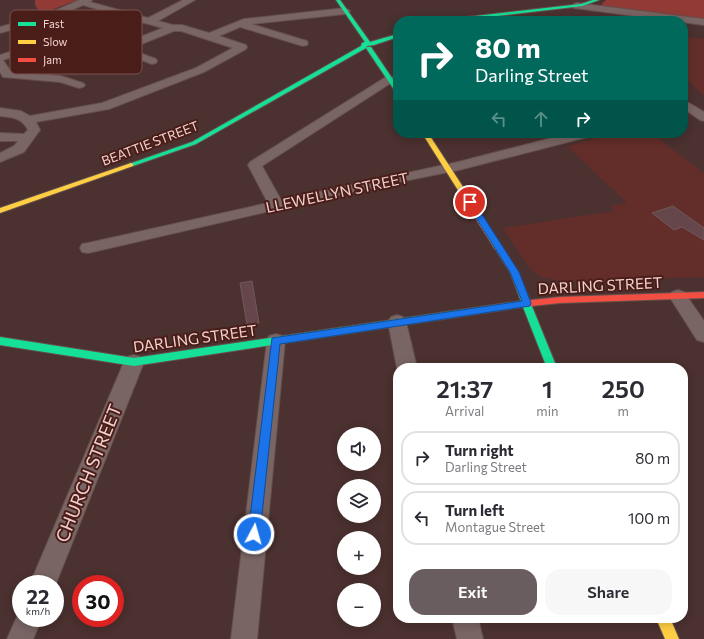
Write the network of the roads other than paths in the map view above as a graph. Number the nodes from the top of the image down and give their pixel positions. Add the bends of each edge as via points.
1 (190, 0) edge
2 (338, 0) edge
3 (597, 0) edge
4 (84, 1) edge
5 (577, 6) junction
6 (64, 10) edge
7 (113, 10) edge
8 (345, 11) junction
9 (486, 16) edge
10 (656, 16) edge
11 (142, 19) edge
12 (688, 20) edge
13 (150, 21) junction
14 (704, 22) edge
15 (238, 24) junction
16 (173, 28) junction
17 (209, 37) junction
18 (393, 37) edge
19 (142, 40) edge
20 (303, 43) dead end
21 (368, 46) junction
22 (10, 55) edge
23 (0, 58) edge
24 (142, 58) edge
25 (152, 61) dead end
26 (0, 63) edge
27 (390, 79) junction
28 (393, 84) edge
29 (79, 85) dead end
30 (688, 108) edge
31 (0, 112) edge
32 (704, 116) edge
33 (29, 120) junction
34 (0, 137) edge
35 (29, 138) junction
36 (428, 138) edge
37 (567, 138) edge
38 (0, 158) edge
39 (448, 169) junction
40 (277, 205) junction
41 (0, 210) edge
42 (88, 248) dead end
43 (704, 295) edge
44 (678, 296) junction
45 (527, 303) junction
46 (397, 322) junction
47 (704, 335) edge
48 (0, 341) edge
49 (276, 341) junction
50 (134, 362) junction
51 (406, 363) edge
52 (550, 363) edge
53 (47, 575) edge
54 (466, 623) edge
55 (665, 623) edge
56 (25, 627) edge
57 (20, 639) edge
58 (244, 639) edge
59 (470, 639) edge
60 (672, 639) edge

1 - 13 street
2 - 8 street
3 - 5 street via 591,4
4 - 6 street
4 - 7 street
5 - 9 street
5 - 10 street
8 - 15 street
8 - 21 street
11 - 13 street
12 - 14 street
13 - 16 street
15 - 17 street
15 - 20 street
16 - 17 street via 182,28
16 - 19 street
17 - 33 street via 242,47 200,70 105,106
18 - 21 street, BEATTIE STREET
21 - 27 street
21 - 41 street, BEATTIE STREET via 194,143
22 - 23 street
24 - 25 street
26 - 29 street via 7,75 61,78
27 - 28 street
27 - 40 street via 256,165
30 - 32 street
31 - 33 street via 18,114
33 - 35 street via 34,130
34 - 35 street
35 - 38 street via 15,152
36 - 39 street
37 - 39 street, LLEWELLYN STREET
39 - 40 street, LLEWELLYN STREET
39 - 45 street via 514,272
40 - 42 street, LLEWELLYN STREET
43 - 44 street, DARLING STREET
44 - 45 street, DARLING STREET
44 - 47 street
45 - 46 street, DARLING STREET
45 - 52 street
46 - 49 street, DARLING STREET
46 - 51 street
48 - 50 street, DARLING STREET
49 - 50 street, DARLING STREET
49 - 58 street
50 - 53 street, CHURCH STREET
54 - 59 street
55 - 60 street
56 - 57 street

